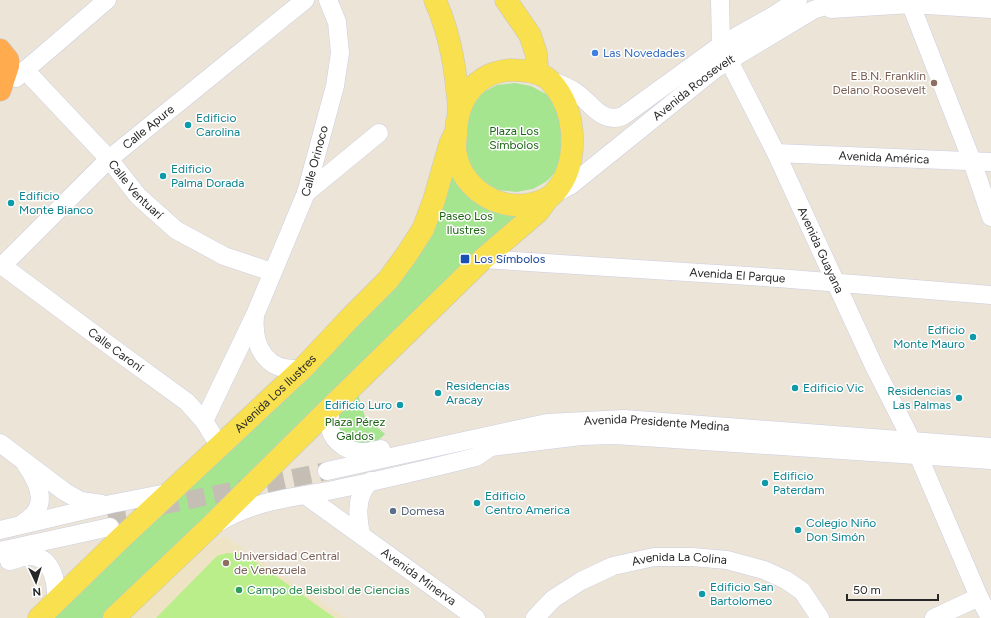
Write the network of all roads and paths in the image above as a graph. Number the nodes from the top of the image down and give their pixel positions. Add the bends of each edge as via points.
1 (107, 0) edge
2 (305, 0) edge
3 (328, 0) edge
4 (435, 0) edge
5 (506, 0) edge
6 (720, 0) edge
7 (798, 0) edge
8 (844, 0) edge
9 (910, 2) edge
10 (991, 9) edge
11 (813, 10) junction
12 (0, 37) edge
13 (0, 50) edge
14 (725, 52) junction
15 (25, 70) junction
16 (543, 76) junction
17 (0, 90) edge
18 (457, 121) junction
19 (379, 133) dead end
20 (776, 153) junction
21 (109, 159) junction
22 (972, 161) junction
23 (991, 162) edge
24 (306, 193) junction
25 (551, 196) junction
26 (991, 217) edge
27 (483, 259) junction
28 (1, 265) edge
29 (272, 272) junction
30 (835, 282) junction
31 (991, 295) edge
32 (255, 315) junction
33 (303, 368) junction
34 (330, 407) junction
35 (204, 421) junction
36 (490, 441) junction
37 (0, 443) edge
38 (991, 446) edge
39 (220, 447) junction
40 (916, 448) junction
41 (18, 456) junction
42 (991, 460) edge
43 (328, 476) tunnel mouth
44 (371, 482) junction
45 (172, 492) junction
46 (305, 495) junction
47 (110, 516) junction
48 (22, 524) junction
49 (210, 527) junction
50 (0, 529) edge
51 (361, 534) junction
52 (0, 541) edge
53 (0, 551) edge
54 (0, 563) edge
55 (980, 597) junction
56 (47, 611) edge
57 (114, 618) edge
58 (476, 618) edge
59 (535, 618) edge
60 (820, 618) edge
61 (934, 618) edge
62 (990, 618) edge

1 - 15 street
2 - 21 street, Calle Apure
3 - 24 street, Calle Orinoco via 337,22 340,53 335,86
4 - 18 main road via 442,17 456,74
5 - 16 main road via 530,35
6 - 14 street
7 - 14 street, Avenida Roosevelt
8 - 11 street, Avenida Roosevelt
9 - 10 street
9 - 11 street
9 - 22 street
11 - 14 street, Avenida Roosevelt
12 - 15 highway
13 - 17 highway via 8,60
14 - 16 street, Avenida Roosevelt via 617,118 605,117 575,91
14 - 20 street, Avenida Guayana
14 - 25 street, Avenida Roosevelt via 684,94 571,185
15 - 17 street
15 - 21 street, Calle Ventuarí
16 - 18 main road via 524,70 510,70 484,78 465,98
16 - 25 main road via 564,101 572,136 570,161 561,184
18 - 25 main road via 455,148 458,164 466,179 477,191 491,200 514,205 526,205
18 - 33 main road, Avenida Los Ilustres via 423,229 388,280
19 - 24 street
20 - 22 street, Avenida América
20 - 30 street, Avenida Guayana
21 - 28 street, Calle Apure
21 - 29 street, Calle Ventuarí via 138,196 176,230 224,256
22 - 23 street, Avenida América
22 - 26 street
24 - 29 street, Calle Orinoco
25 - 27 main road via 538,212
27 - 30 street, Avenida El Parque
27 - 34 main road
28 - 35 street, Calle Caroní via 187,402
29 - 32 street, Calle Orinoco
30 - 31 street, Avenida El Parque
30 - 40 street, Avenida Guayana
32 - 33 street, Calle Orinoco via 257,341 264,357 280,368
32 - 35 street, Calle Orinoco
33 - 39 main road, Avenida Los Ilustres
34 - 36 street via 332,436 353,451 365,452 473,430
34 - 49 main road
35 - 39 street, Calle Caroní
36 - 40 street, Avenida Presidente Medina via 547,423 624,419
36 - 43 street, Avenida Presidente Medina
36 - 44 street via 476,457
37 - 41 street
38 - 40 street, Avenida Presidente Medina
39 - 45 main road, Avenida Los Ilustres
40 - 42 street, Avenida Presidente Medina
40 - 55 street, Avenida Guayana
41 - 47 street via 65,492
41 - 48 street via 37,484 40,495 34,514
44 - 46 street
44 - 51 street via 362,490 360,498 358,515
45 - 47 street
45 - 56 main road, Avenida Los Ilustres
46 - 49 street via 254,506 228,516
46 - 51 street, Avenida Minerva
47 - 48 street
47 - 52 street
47 - 53 street
48 - 50 street
49 - 57 main road
51 - 58 street, Avenida Minerva
54 - 56 street via 30,556 44,561 52,572 57,593
55 - 61 street
55 - 62 street, Avenida Guayana
59 - 60 street, Avenida La Colina via 553,599 581,580 613,566 654,558 692,557 727,560 764,570 786,580 802,591

